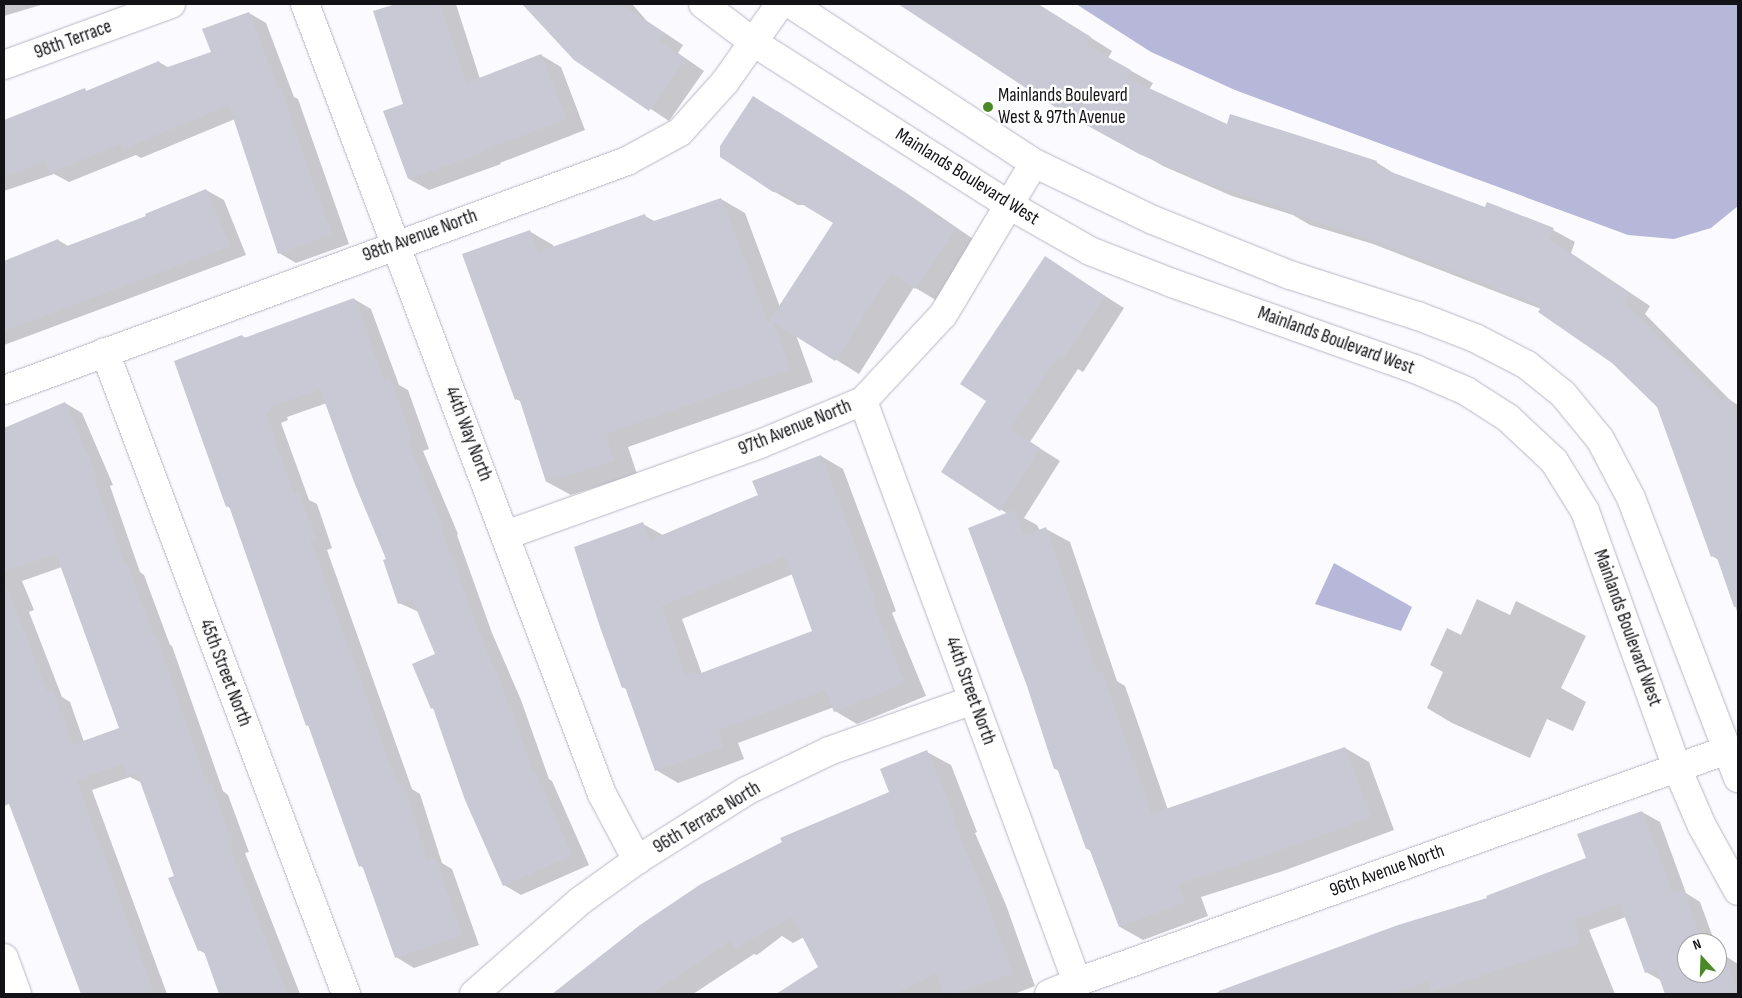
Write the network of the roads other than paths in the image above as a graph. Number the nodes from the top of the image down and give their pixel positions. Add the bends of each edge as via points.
1 (171, 4) edge
2 (305, 4) edge
3 (703, 4) edge
4 (780, 4) edge
5 (791, 4) edge
6 (753, 42) junction
7 (4, 66) edge
8 (1034, 163) junction
9 (1009, 205) junction
10 (396, 245) junction
11 (105, 352) junction
12 (4, 390) edge
13 (863, 401) junction
14 (506, 535) junction
15 (973, 700) junction
16 (1727, 750) junction
17 (1676, 768) junction
18 (1738, 778) edge
19 (637, 860) junction
20 (1738, 890) edge
21 (4, 958) edge
22 (1077, 982) junction
23 (17, 994) edge
24 (346, 994) edge
25 (474, 994) edge
26 (1049, 994) edge

1 - 7 street, 98th Terrace
2 - 10 street, 44th Way North
3 - 6 street, Mainlands Boulevard West
4 - 6 street, 98th Avenue North
5 - 8 street
6 - 9 street, Mainlands Boulevard West
6 - 10 street, 98th Avenue North via 725,82 680,132 627,161
8 - 9 street, 97th Avenue North
8 - 16 street via 1153,220 1290,275 1475,338 1527,365 1563,394 1600,439 1631,498
9 - 13 street, 97th Avenue North via 943,315
9 - 17 street, Mainlands Boulevard West via 1090,251 1415,369 1466,391 1508,418 1554,461 1585,511
10 - 11 street, 98th Avenue North
10 - 14 street, 44th Way North
11 - 12 street, 98th Avenue North
11 - 24 street, 45th Street North
13 - 14 street, 97th Avenue North via 760,444
13 - 15 street, 44th Street North
14 - 19 street, 44th Way North via 602,794
15 - 19 street, 96th Terrace North via 829,751 746,791
15 - 22 street, 44th Street North
16 - 17 street, 96th Avenue North
16 - 18 street
17 - 20 street, Mainlands Boulevard West via 1702,826
17 - 22 street, 96th Avenue North
19 - 25 street, 96th Terrace North via 580,901
21 - 23 street
22 - 26 street, 96th Avenue North

